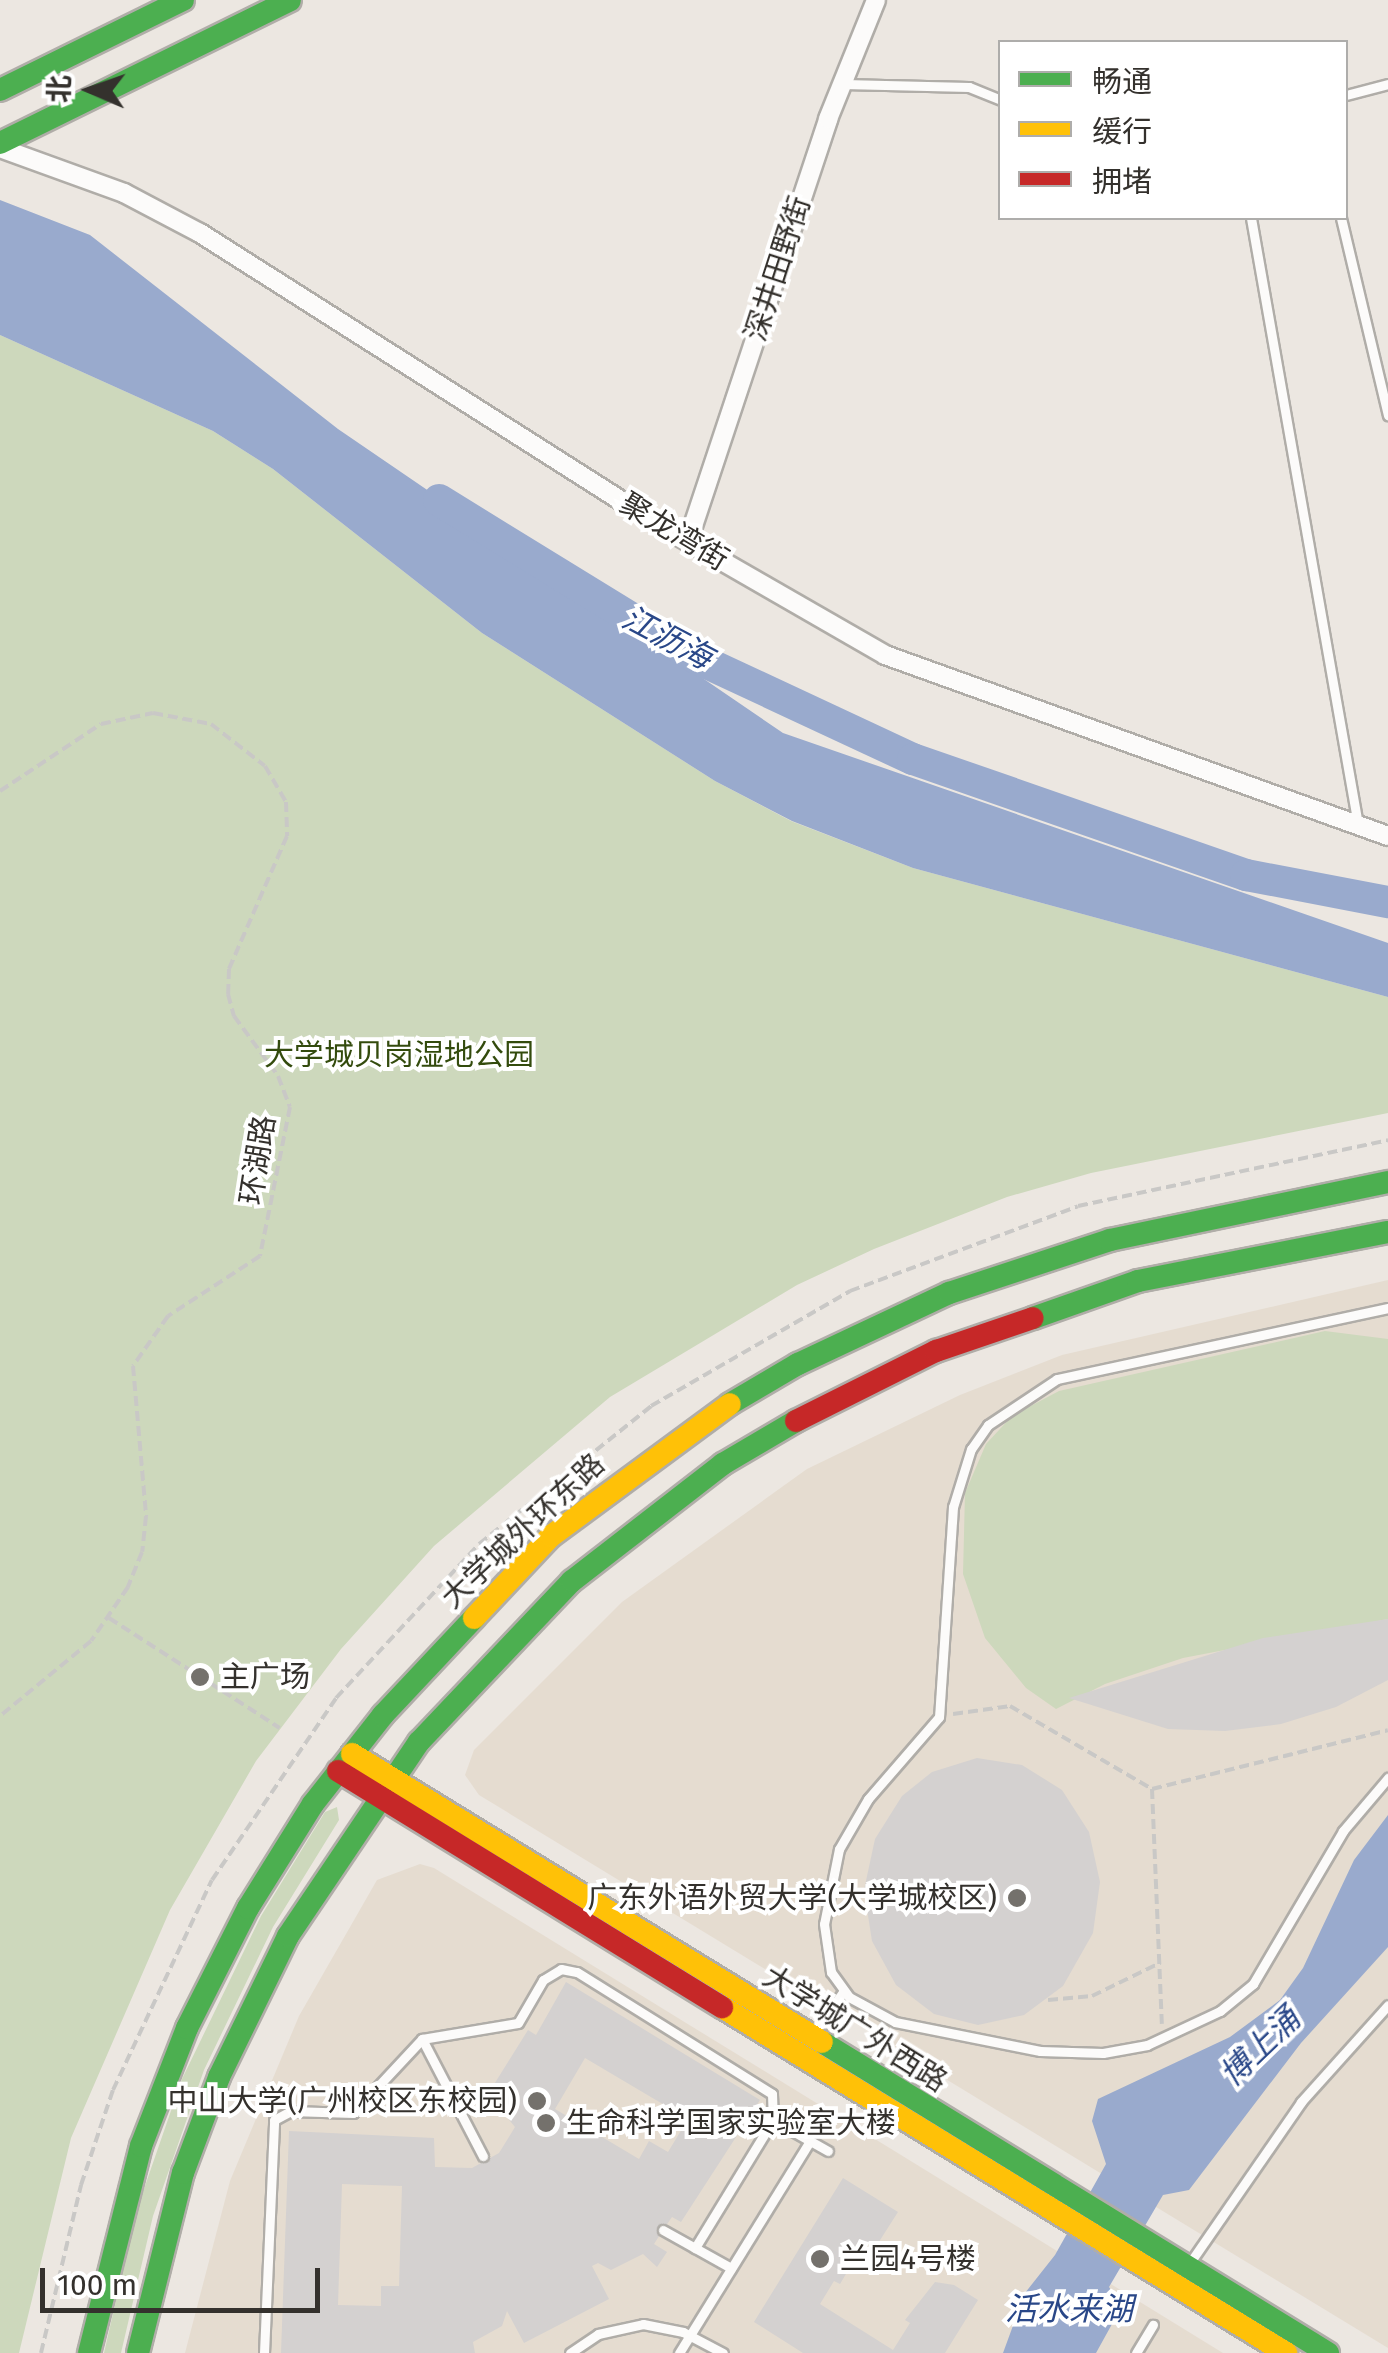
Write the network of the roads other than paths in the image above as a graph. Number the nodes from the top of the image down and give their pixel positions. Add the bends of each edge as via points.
1 (183, 0) edge
2 (290, 0) edge
3 (876, 0) edge
4 (842, 84) junction
5 (1388, 84) edge
6 (0, 90) edge
7 (1348, 95) edge
8 (998, 99) edge
9 (0, 146) edge
10 (1251, 220) edge
11 (1341, 220) edge
12 (1388, 415) edge
13 (688, 541) junction
14 (1359, 828) junction
15 (1388, 836) edge
16 (1388, 1182) edge
17 (1388, 1232) edge
18 (1388, 1308) edge
19 (345, 1762) junction
20 (1388, 1778) edge
21 (386, 1788) junction
22 (843, 1992) junction
23 (1388, 2005) edge
24 (422, 2039) junction
25 (805, 2046) junction
26 (773, 2120) junction
27 (810, 2140) junction
28 (828, 2152) dead end
29 (483, 2156) dead end
30 (662, 2230) dead end
31 (695, 2248) junction
32 (731, 2268) junction
33 (1180, 2277) junction
34 (1153, 2324) dead end
35 (690, 2335) junction
36 (90, 2353) edge
37 (138, 2353) edge
38 (264, 2353) edge
39 (570, 2353) edge
40 (679, 2353) edge
41 (723, 2353) edge
42 (1136, 2353) edge
43 (1286, 2353) edge
44 (1328, 2353) edge

1 - 6 main road
2 - 9 main road
3 - 4 street, 深井田野街
4 - 8 lane via 970,87
4 - 13 street, 深井田野街
5 - 7 lane
9 - 13 street, 聚龙湾街 via 124,193 200,232
10 - 14 lane
11 - 12 lane
13 - 14 street, 聚龙湾街 via 905,665
14 - 15 street, 聚龙湾街
16 - 19 main road, 大学城外环东路 via 1110,1240 949,1293 798,1364 654,1454 551,1536 494,1591
17 - 21 main road via 1138,1281 1042,1310 820,1406 723,1464 572,1582 459,1694
18 - 22 lane via 1086,1371 1031,1391 1001,1411 971,1449 953,1507 939,1716 868,1799 839,1849 825,1940
19 - 21 main road, 大学城广外西路
19 - 36 main road, 大学城外环东路 via 248,1908 188,2028 122,2205
20 - 22 lane via 1342,1831 1253,1984 1220,2011 1163,2038 1104,2053 1020,2048 895,2022
21 - 25 main road, 大学城广外西路
21 - 37 main road via 288,1936 219,2077 169,2221
22 - 25 lane
23 - 33 lane via 1301,2102
24 - 26 lane via 518,2023 547,1976 567,1969 765,2088 774,2098
24 - 29 lane
24 - 38 lane via 352,2112 291,2111 274,2120
25 - 33 main road, 大学城广外西路
26 - 27 lane
26 - 31 lane
27 - 28 lane
27 - 32 lane
30 - 31 lane
31 - 32 lane
32 - 35 lane
33 - 43 main road, 大学城广外西路
33 - 44 main road, 大学城广外西路
34 - 42 lane
35 - 39 lane via 633,2324 598,2334
35 - 40 lane
35 - 41 lane

